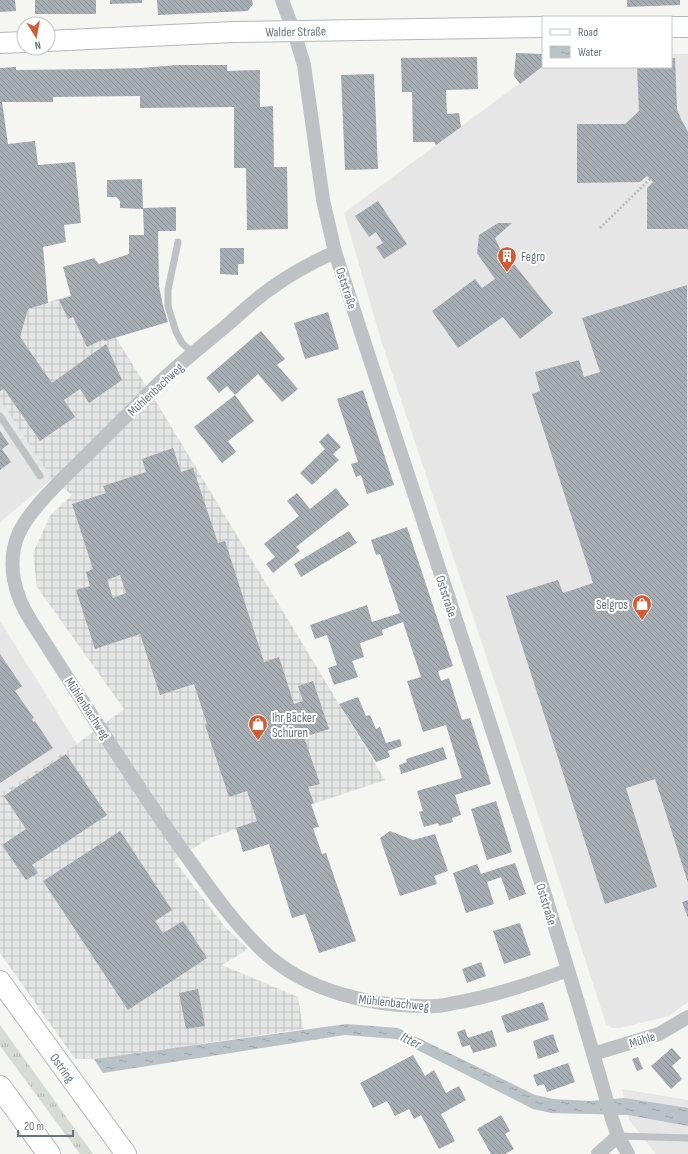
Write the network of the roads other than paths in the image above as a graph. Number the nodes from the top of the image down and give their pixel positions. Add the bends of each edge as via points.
1 (282, 0) edge
2 (542, 26) edge
3 (672, 27) edge
4 (688, 27) edge
5 (294, 32) junction
6 (56, 41) edge
7 (16, 42) edge
8 (0, 43) edge
9 (178, 242) dead end
10 (335, 252) junction
11 (193, 353) junction
12 (0, 416) edge
13 (40, 476) dead end
14 (568, 970) junction
15 (0, 981) edge
16 (688, 1017) edge
17 (593, 1054) junction
18 (0, 1087) edge
19 (618, 1136) junction
20 (688, 1138) edge
21 (49, 1154) edge
22 (126, 1154) edge
23 (598, 1154) edge
24 (628, 1154) edge

1 - 5 street, Oststraße
2 - 5 main road, Walder Straße
3 - 4 main road
5 - 6 main road, Walder Straße via 226,32
5 - 10 street, Oststraße via 304,65 323,200
7 - 8 main road
9 - 11 lane via 168,290 168,306 176,332 182,343
10 - 11 street, Mühlenbachweg via 270,289
10 - 14 street, Oststraße via 522,820
11 - 14 street, Mühlenbachweg via 158,384 57,485 26,521 18,535 12,562 13,580 23,609 169,831 230,916 263,951 297,977 343,996 388,1004 436,1006 483,997
12 - 13 lane
14 - 17 street, Oststraße
15 - 22 main road, Ostring
16 - 17 street, Mühle via 659,1034
17 - 19 street, Oststraße
18 - 21 highway
19 - 20 lane
19 - 23 street
19 - 24 street, Oststraße

